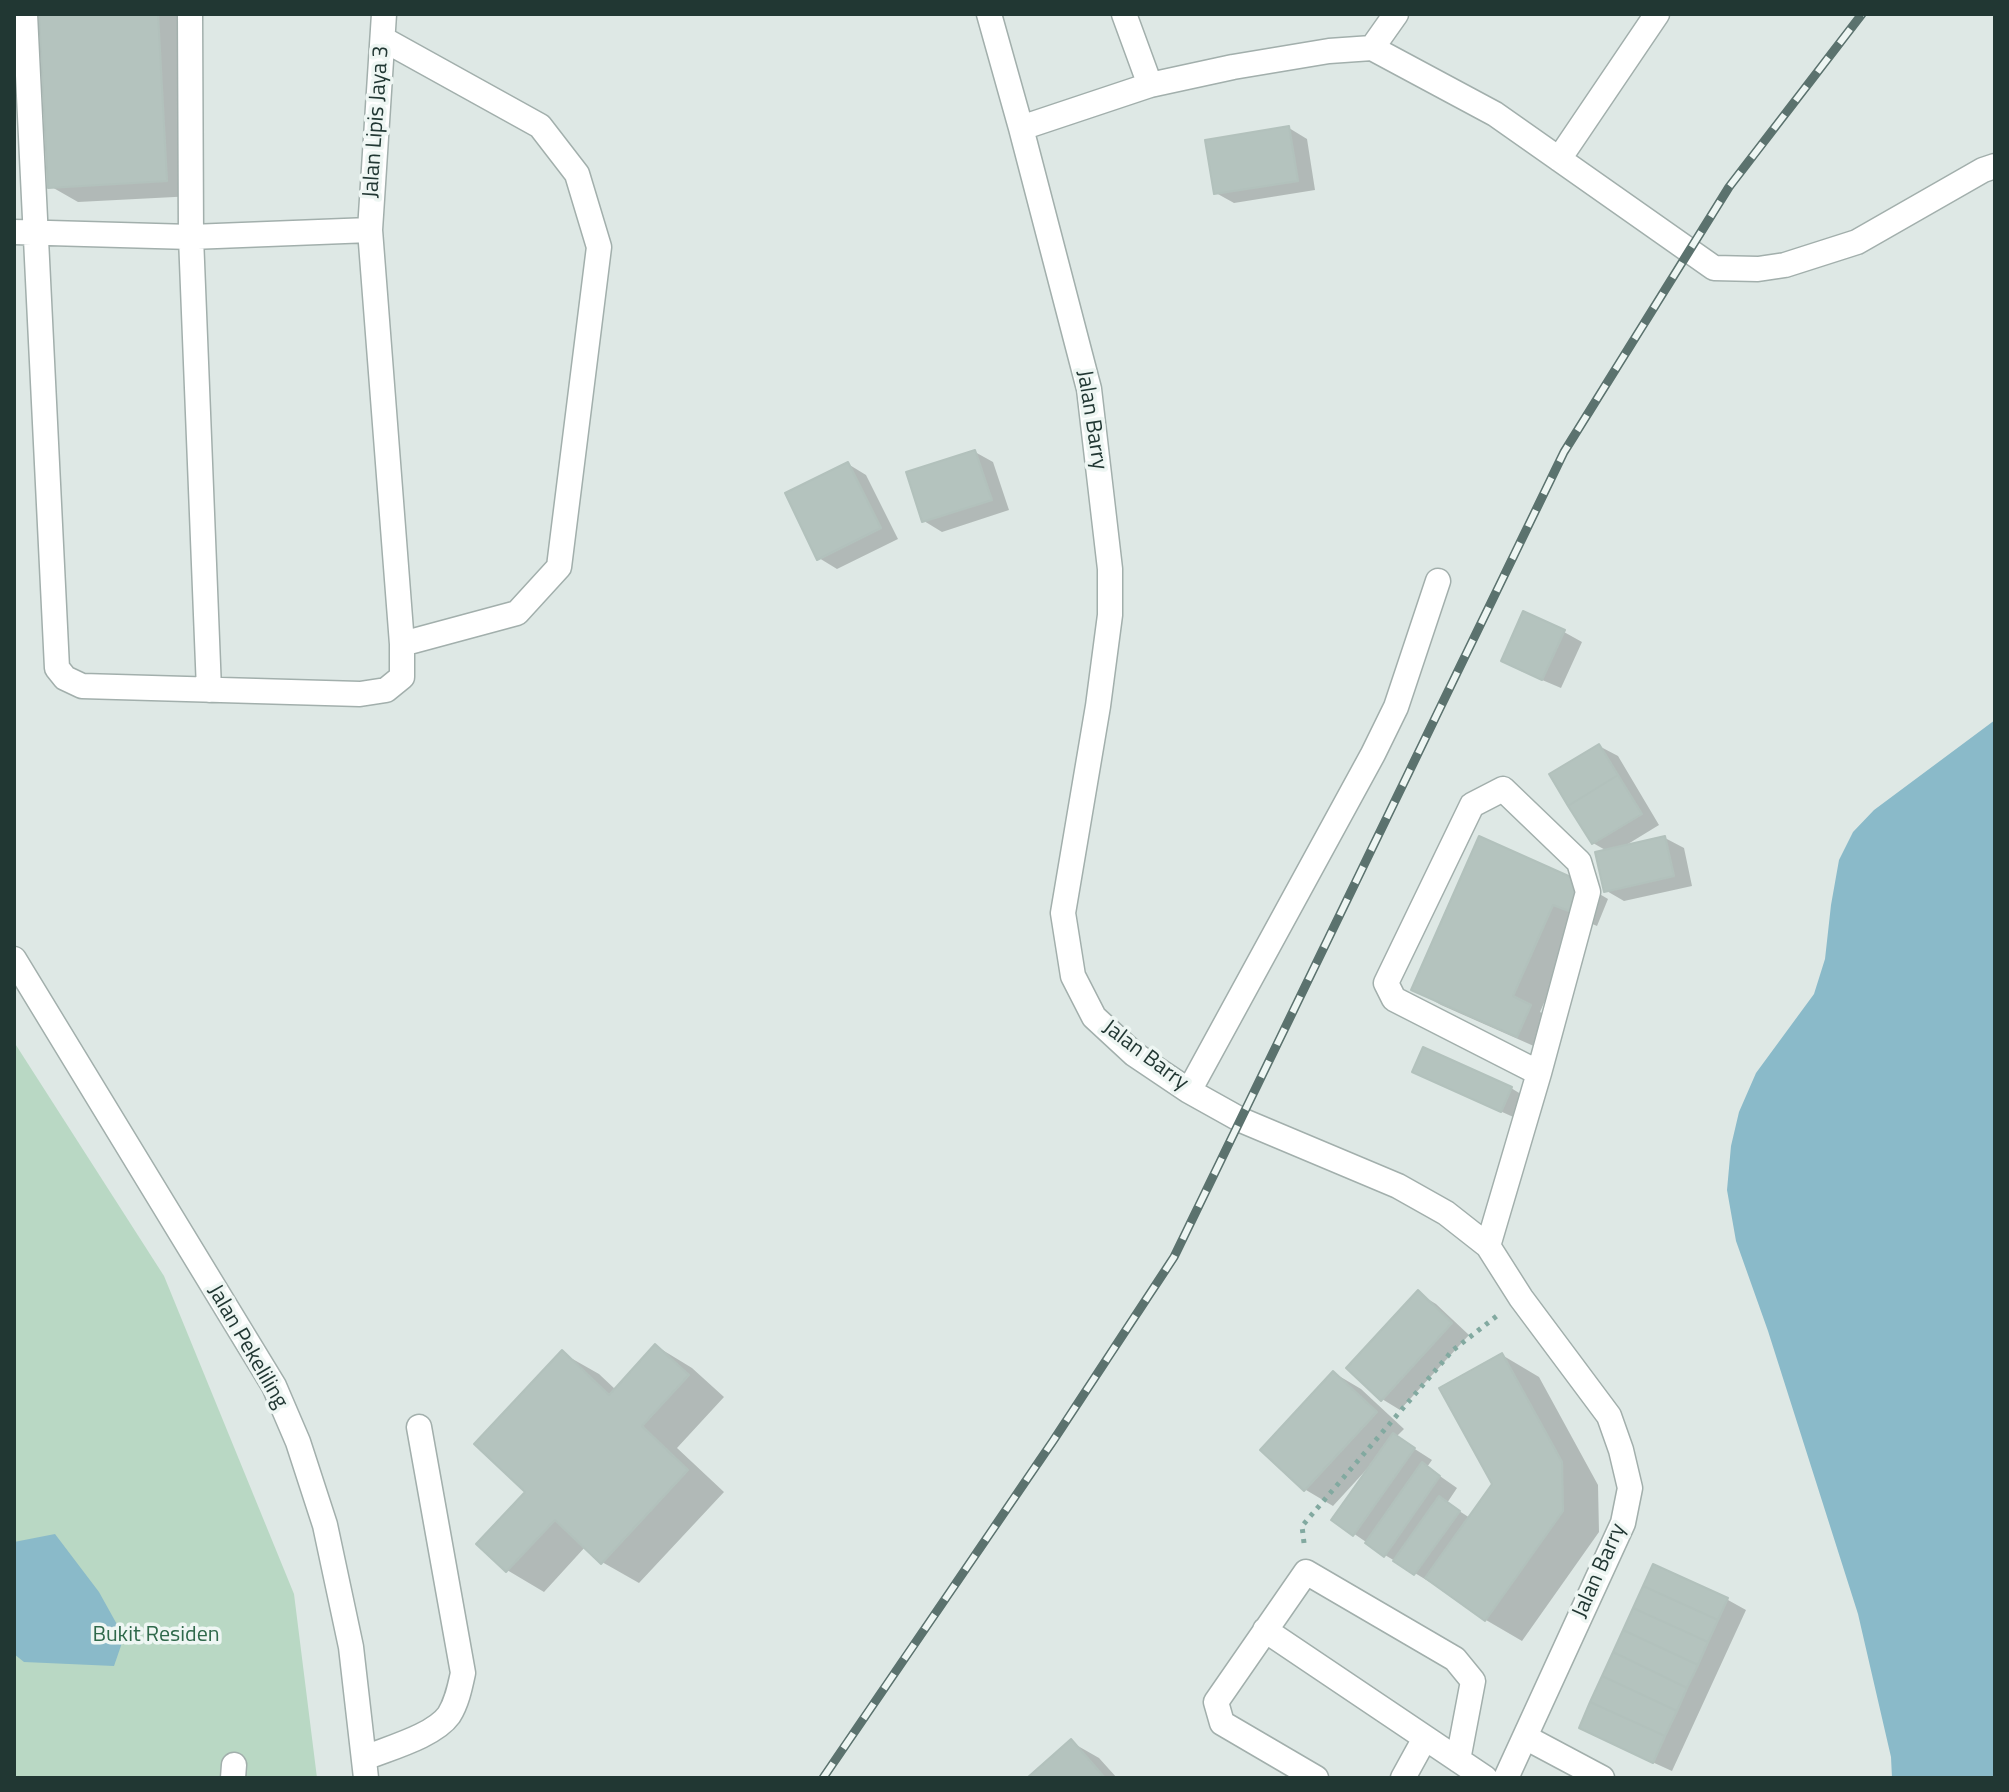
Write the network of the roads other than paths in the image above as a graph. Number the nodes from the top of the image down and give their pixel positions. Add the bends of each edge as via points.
1 (25, 14) edge
2 (190, 14) edge
3 (384, 14) edge
4 (989, 14) edge
5 (1124, 14) edge
6 (1396, 14) edge
7 (1657, 14) edge
8 (383, 39) junction
9 (1372, 48) junction
10 (1150, 85) junction
11 (1021, 128) junction
12 (1559, 159) junction
13 (1995, 166) edge
14 (370, 230) junction
15 (25, 232) edge
16 (191, 237) junction
17 (1438, 581) dead end
18 (402, 644) junction
19 (209, 690) junction
20 (14, 959) edge
21 (1539, 1073) junction
22 (1189, 1091) junction
23 (1488, 1246) junction
24 (419, 1427) dead end
25 (1265, 1630) junction
26 (1525, 1737) junction
27 (1425, 1738) junction
28 (1458, 1760) junction
29 (365, 1768) edge
30 (1316, 1778) edge
31 (1403, 1778) edge
32 (1485, 1778) edge
33 (1506, 1778) edge
34 (1602, 1778) edge

1 - 15 street
2 - 16 street
3 - 8 street, Jalan Lipis Jaya 3
4 - 11 street, Jalan Barry
5 - 10 street
6 - 9 street
7 - 12 street
8 - 14 street, Jalan Lipis Jaya 3
8 - 18 street via 540,126 577,174 599,247 559,567 517,613
9 - 10 street via 1233,67
9 - 12 street via 1495,114
10 - 11 street
11 - 22 street, Jalan Barry via 1089,389 1110,569 1100,691 1063,913 1073,976 1094,1017 1134,1054
12 - 13 street via 1714,268 1758,269 1857,242
14 - 16 street
14 - 18 street, Jalan Lipis Jaya 3
15 - 16 street
15 - 19 street via 57,668 82,686
16 - 19 street
17 - 22 street via 1396,707
18 - 19 street, Jalan Lipis Jaya 3 via 402,677 386,690
20 - 29 street, Jalan Pekeliling via 274,1386 325,1525 351,1647
21 - 21 street via 1394,999 1386,983 1472,805 1503,789 1579,862 1588,892
21 - 23 street
22 - 23 street, Jalan Barry via 1241,1120 1398,1186 1446,1213
23 - 26 street, Jalan Barry via 1609,1416 1630,1488 1623,1523
24 - 29 street via 463,1673 448,1716
25 - 27 street
25 - 28 street via 1306,1572 1455,1659 1473,1681
25 - 30 street via 1216,1702 1222,1723
26 - 33 street, Jalan Barry
26 - 34 street
27 - 28 street
27 - 31 street
28 - 32 street

